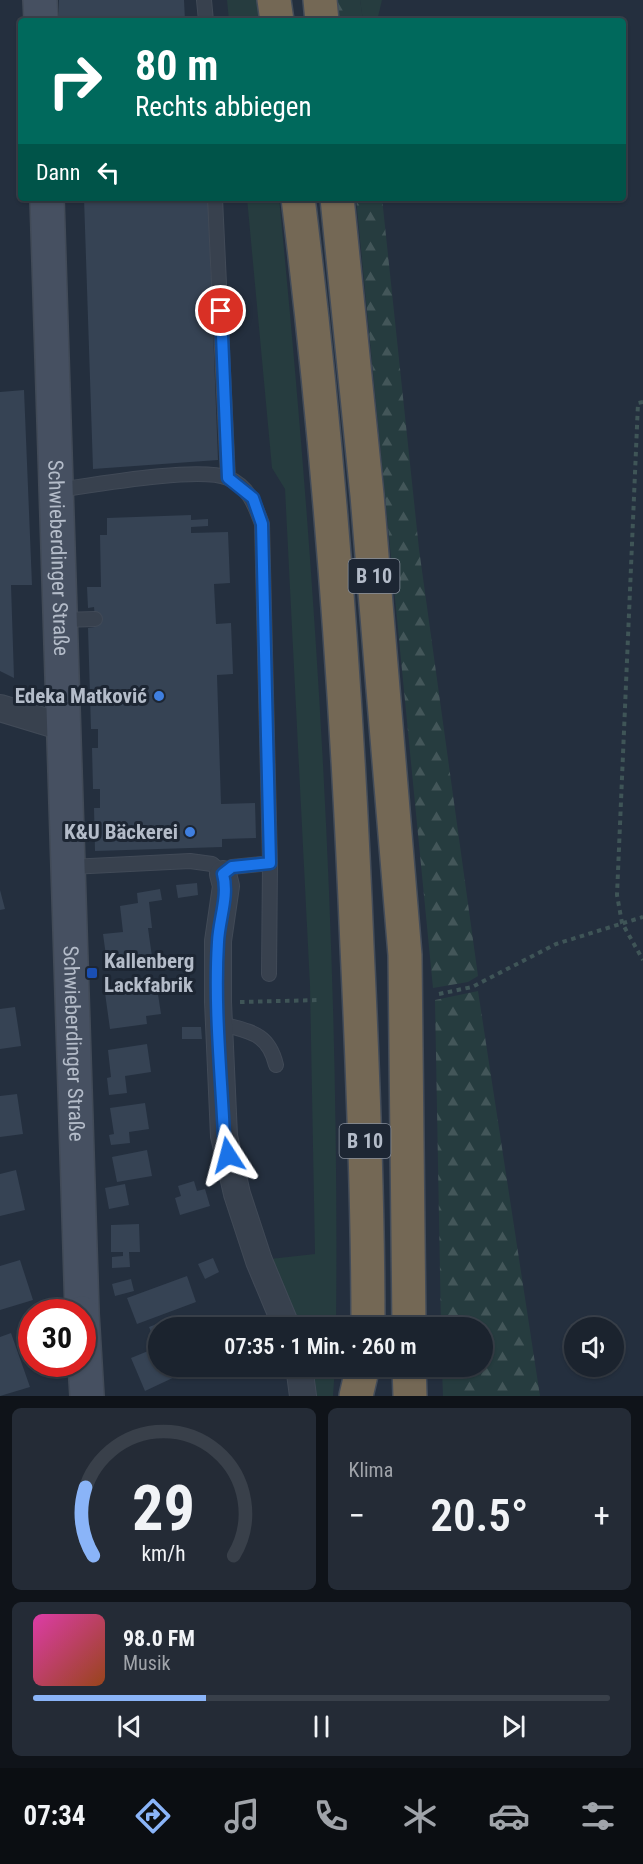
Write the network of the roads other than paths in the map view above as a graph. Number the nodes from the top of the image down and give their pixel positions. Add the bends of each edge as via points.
1 (40, 0) edge
2 (204, 0) edge
3 (274, 0) edge
4 (320, 0) edge
5 (41, 18) edge
6 (206, 18) edge
7 (277, 18) edge
8 (321, 18) edge
9 (47, 201) edge
10 (215, 201) edge
11 (298, 201) edge
12 (337, 201) edge
13 (228, 478) junction
14 (58, 490) junction
15 (95, 619) dead end
16 (62, 620) junction
17 (0, 708) edge
18 (66, 728) junction
19 (270, 863) junction
20 (70, 867) junction
21 (223, 874) junction
22 (269, 974) dead end
23 (218, 1013) junction
24 (276, 1065) dead end
25 (82, 1299) edge
26 (282, 1317) edge
27 (368, 1317) edge
28 (409, 1317) edge
29 (86, 1377) edge
30 (300, 1377) edge
31 (360, 1377) edge
32 (368, 1377) edge
33 (409, 1377) edge
34 (87, 1396) edge
35 (303, 1396) edge
36 (356, 1396) edge
37 (368, 1396) edge
38 (410, 1396) edge

1 - 5 street
2 - 6 lane
3 - 7 highway
4 - 8 highway
9 - 14 street, Schwieberdinger Straße
10 - 13 lane
11 - 27 highway, B 10 via 333,522 352,816 364,1093
12 - 28 highway, B 10 via 368,495 405,955
13 - 14 lane via 177,475
13 - 19 lane via 253,498 262,524
14 - 16 street, Schwieberdinger Straße
15 - 16 lane
16 - 18 street, Schwieberdinger Straße
17 - 18 street
18 - 20 street, Schwieberdinger Straße
19 - 21 lane via 232,867
19 - 22 lane
20 - 21 lane via 190,861 212,864
20 - 25 street, Schwieberdinger Straße
21 - 23 street via 226,885 218,941
23 - 24 lane via 259,1035 272,1047
23 - 26 street via 224,1136 255,1250
29 - 34 street, Schwieberdinger Straße
30 - 35 street
31 - 36 highway
32 - 37 highway
33 - 38 highway

